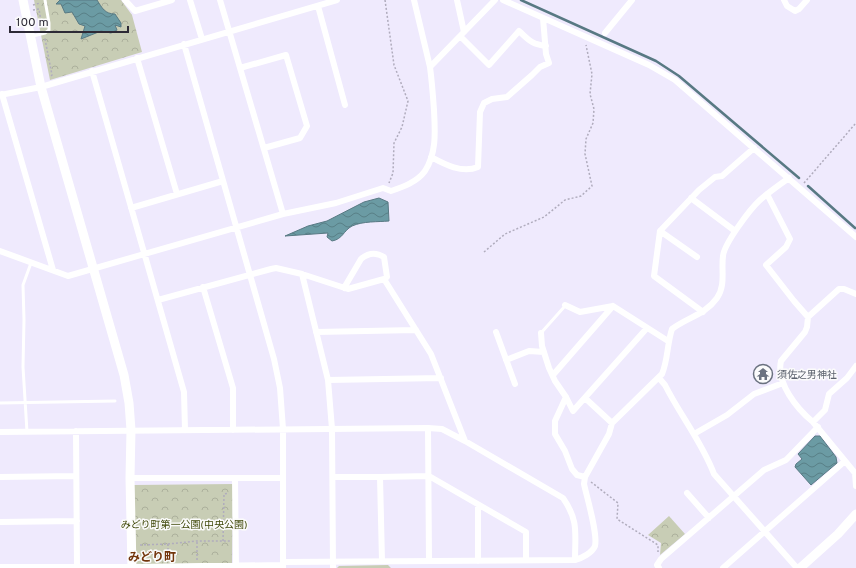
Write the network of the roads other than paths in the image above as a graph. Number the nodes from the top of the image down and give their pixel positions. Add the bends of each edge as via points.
1 (23, 0) edge
2 (125, 0) edge
3 (172, 0) edge
4 (190, 0) edge
5 (220, 0) edge
6 (337, 0) edge
7 (414, 0) edge
8 (457, 0) edge
9 (495, 0) edge
10 (503, 0) edge
11 (632, 0) edge
12 (784, 0) edge
13 (807, 0) edge
14 (45, 1) edge
15 (318, 6) junction
16 (544, 18) junction
17 (230, 31) junction
18 (605, 33) dead end
19 (462, 34) junction
20 (31, 37) junction
21 (202, 39) junction
22 (184, 44) junction
23 (546, 46) junction
24 (137, 58) junction
25 (430, 67) junction
26 (240, 68) junction
27 (92, 71) junction
28 (41, 87) junction
29 (1, 94) edge
30 (345, 105) dead end
31 (264, 148) junction
32 (754, 148) junction
33 (431, 157) junction
34 (789, 178) junction
35 (223, 181) junction
36 (177, 194) junction
37 (767, 194) junction
38 (691, 198) junction
39 (131, 208) junction
40 (283, 214) junction
41 (236, 228) junction
42 (660, 231) junction
43 (735, 231) junction
44 (856, 237) edge
45 (0, 251) edge
46 (144, 254) junction
47 (697, 257) dead end
48 (31, 263) junction
49 (93, 269) junction
50 (53, 270) junction
51 (250, 274) junction
52 (302, 274) junction
53 (384, 279) junction
54 (203, 287) junction
55 (344, 288) junction
56 (856, 294) edge
57 (158, 300) junction
58 (565, 305) joint
59 (613, 306) junction
60 (703, 312) junction
61 (808, 317) junction
62 (647, 328) junction
63 (416, 330) junction
64 (316, 332) junction
65 (496, 332) dead end
66 (541, 333) joint
67 (668, 341) junction
68 (544, 352) junction
69 (506, 360) junction
70 (856, 366) edge
71 (553, 375) junction
72 (441, 378) junction
73 (659, 378) junction
74 (328, 380) junction
75 (783, 383) junction
76 (515, 384) dead end
77 (566, 397) junction
78 (585, 398) junction
79 (26, 402) junction
80 (115, 402) dead end
81 (0, 403) edge
82 (612, 423) junction
83 (816, 425) junction
84 (428, 428) junction
85 (282, 429) junction
86 (332, 429) junction
87 (131, 430) junction
88 (185, 430) junction
89 (233, 430) junction
90 (76, 431) junction
91 (0, 432) edge
92 (27, 432) junction
93 (694, 434) junction
94 (465, 441) junction
95 (845, 461) junction
96 (76, 476) junction
97 (333, 476) junction
98 (429, 476) junction
99 (0, 477) edge
100 (380, 477) junction
101 (585, 477) junction
102 (130, 478) junction
103 (234, 478) junction
104 (283, 478) junction
105 (856, 486) edge
106 (687, 493) dead end
107 (734, 497) junction
108 (478, 505) junction
109 (856, 514) edge
110 (709, 518) junction
111 (77, 521) junction
112 (0, 522) edge
113 (765, 531) junction
114 (526, 560) junction
115 (575, 560) junction
116 (382, 561) junction
117 (429, 561) junction
118 (478, 561) junction
119 (283, 565) edge
120 (333, 565) edge
121 (394, 565) edge
122 (236, 566) edge
123 (0, 567) edge
124 (77, 567) edge
125 (132, 567) edge
126 (659, 568) edge
127 (723, 568) edge
128 (798, 568) edge

1 - 20 street
2 - 3 street via 135,11
4 - 21 street
5 - 17 street
6 - 15 street
7 - 25 street
8 - 19 street
9 - 19 street
10 - 16 street
11 - 18 street
12 - 13 street via 787,6 795,11
14 - 20 lane via 49,30
15 - 17 street
15 - 30 street
16 - 23 street
16 - 32 street via 649,65 675,80
17 - 21 street
17 - 26 street
19 - 23 street via 489,65 519,31 531,43
19 - 25 street
20 - 28 street
21 - 22 street
22 - 24 street
22 - 35 street
23 - 33 street via 549,62 507,97 488,100 482,108 478,168 449,166
24 - 27 street
24 - 36 street
25 - 33 street via 436,132
26 - 31 street
26 - 31 street via 286,55 307,126 300,138
27 - 28 street
27 - 39 street
28 - 29 street
28 - 49 street
29 - 50 street
31 - 40 street
32 - 34 street
32 - 38 street via 722,176 715,177
33 - 40 street via 424,172 411,183 391,191 383,188 336,203
34 - 37 street
34 - 44 street
35 - 36 street
35 - 41 street
36 - 39 street
37 - 43 street via 758,201
37 - 61 street via 790,239 786,247 766,265
38 - 42 street
38 - 43 street
39 - 46 street
40 - 41 street
41 - 46 street
41 - 51 street
42 - 47 street
42 - 60 street via 654,276
43 - 60 street via 727,242 723,256 721,291
45 - 48 street
46 - 49 street
46 - 57 street
48 - 50 street
48 - 79 lane via 23,284 23,367
49 - 50 street via 68,276
49 - 87 street via 124,375
51 - 52 street via 276,268
51 - 54 street
51 - 85 street via 279,379
52 - 55 street
52 - 64 street
53 - 55 street
53 - 55 street via 387,277 384,257 377,253 365,255
53 - 63 street
54 - 57 street
54 - 89 street via 233,388
56 - 61 street via 838,289
57 - 88 street via 184,392
58 - 59 street via 580,312
58 - 66 lane
59 - 62 street
59 - 71 street
60 - 67 street via 672,329
61 - 75 street via 805,332 781,361 780,375
62 - 67 street
62 - 78 street
63 - 64 street
63 - 72 street via 432,354
64 - 74 street
65 - 69 street
66 - 68 street
67 - 73 street via 666,366
68 - 69 street via 529,351
68 - 71 street
69 - 76 street
70 - 83 street via 829,394 825,410
71 - 77 street
72 - 74 street
72 - 94 street
73 - 82 street
73 - 93 street
74 - 86 street
75 - 83 street via 806,416
75 - 93 street via 754,394 728,415
77 - 78 street via 573,412
77 - 101 street via 555,421 555,434 572,469 577,475
78 - 82 street
79 - 80 lane
79 - 81 lane
79 - 92 lane
82 - 101 street via 609,434
83 - 95 street
83 - 107 street via 786,460 764,470
84 - 86 street
84 - 94 street via 442,429
84 - 98 street
85 - 86 street
85 - 89 street
85 - 104 street
86 - 97 street
87 - 88 street
87 - 90 street
87 - 102 street
88 - 89 street
90 - 92 street
90 - 96 street
91 - 92 street
93 - 107 street via 714,474
94 - 115 street via 563,498 575,524
95 - 105 street via 855,473
95 - 113 street
96 - 99 street
96 - 111 street
97 - 100 street
97 - 120 street
98 - 100 street
98 - 108 street
98 - 117 street
100 - 116 street
101 - 115 street via 584,484 596,541 589,553
102 - 103 street
102 - 125 street
103 - 104 street
103 - 122 street
104 - 119 street
106 - 110 street
107 - 110 street
107 - 113 street
108 - 114 street via 526,532
108 - 118 street
109 - 128 street via 838,534
110 - 126 street via 661,559
111 - 112 street
111 - 124 street
113 - 127 street
113 - 128 street
114 - 115 street
114 - 118 street
116 - 120 street
116 - 121 street
117 - 118 street
117 - 121 street
119 - 120 street
119 - 122 street
122 - 125 street
123 - 124 street
124 - 125 street

